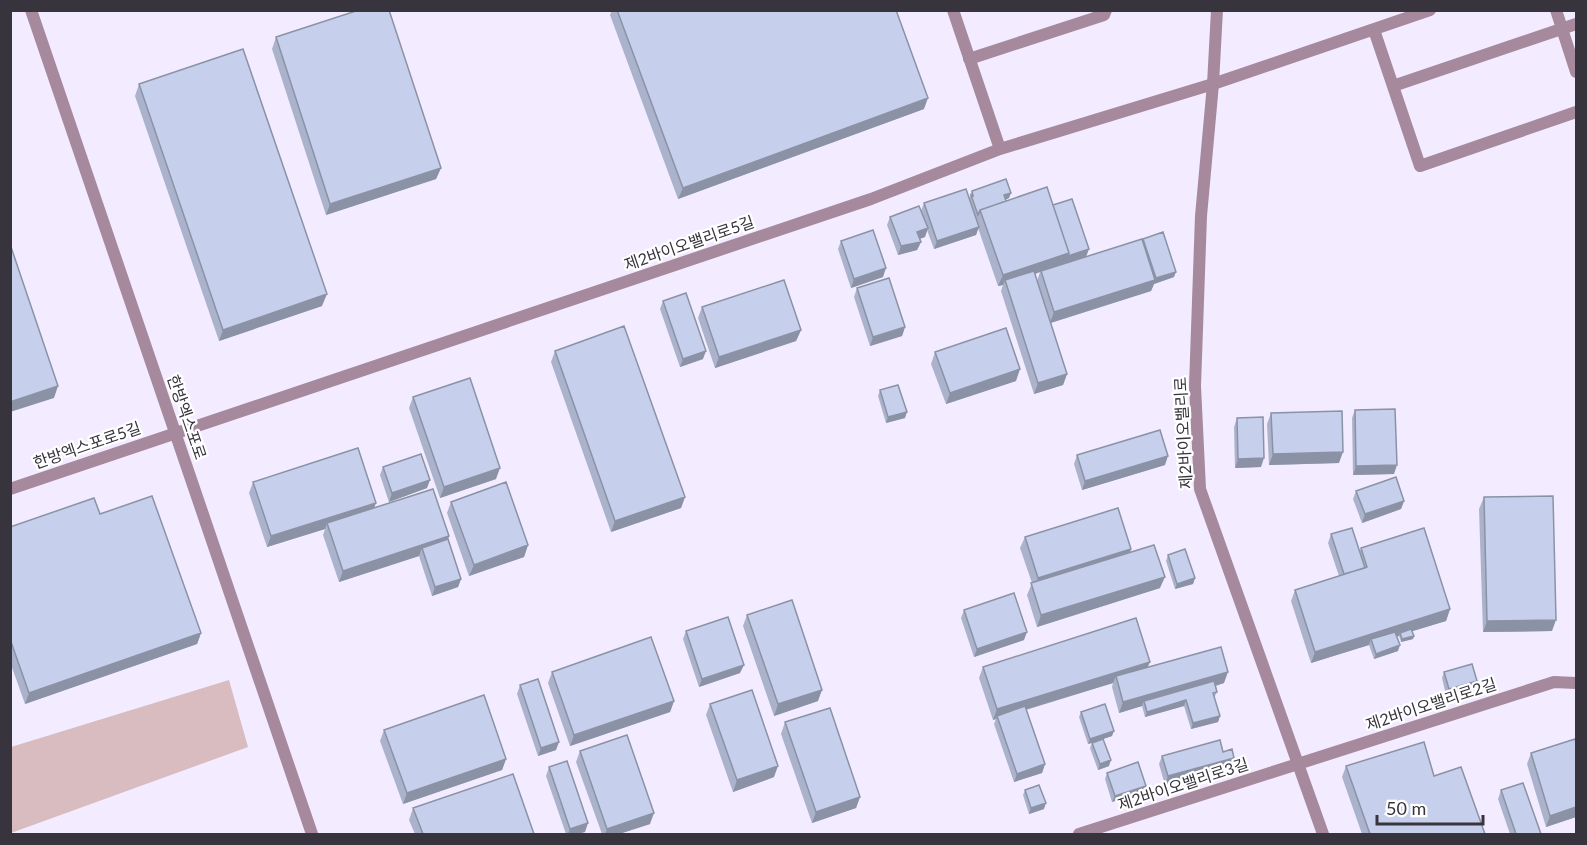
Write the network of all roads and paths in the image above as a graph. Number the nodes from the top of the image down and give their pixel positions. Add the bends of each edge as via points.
1 (31, 10) edge
2 (953, 10) edge
3 (1106, 10) edge
4 (1217, 10) edge
5 (1430, 10) edge
6 (1556, 10) edge
7 (1576, 24) edge
8 (1562, 29) junction
9 (1374, 30) junction
10 (969, 59) junction
11 (1576, 72) edge
12 (1213, 84) junction
13 (1393, 86) junction
14 (1576, 112) edge
15 (1000, 149) junction
16 (175, 433) junction
17 (10, 489) edge
18 (1576, 683) edge
19 (1297, 765) junction
20 (312, 834) edge
21 (1079, 834) edge
22 (1323, 834) edge

1 - 16 street, 한방엑스포로
2 - 10 street
3 - 10 street via 1104,15
4 - 12 street, 제2바이오밸리로
5 - 9 street, 제2바이오밸리로5길
6 - 8 street
7 - 8 street
8 - 11 street
8 - 13 street
9 - 12 street, 제2바이오밸리로5길
9 - 13 street
10 - 15 street
12 - 15 street, 제2바이오밸리로5길
12 - 19 street, 제2바이오밸리로 via 1201,216 1195,386 1200,489
13 - 14 street via 1420,166
15 - 16 street, 제2바이오밸리로5길 via 871,199
16 - 17 street, 한방엑스포로5길
16 - 20 street, 한방엑스포로
18 - 19 street, 제2바이오밸리로2길 via 1554,682
19 - 21 street, 제2바이오밸리로3길
19 - 22 street, 제2바이오밸리로

